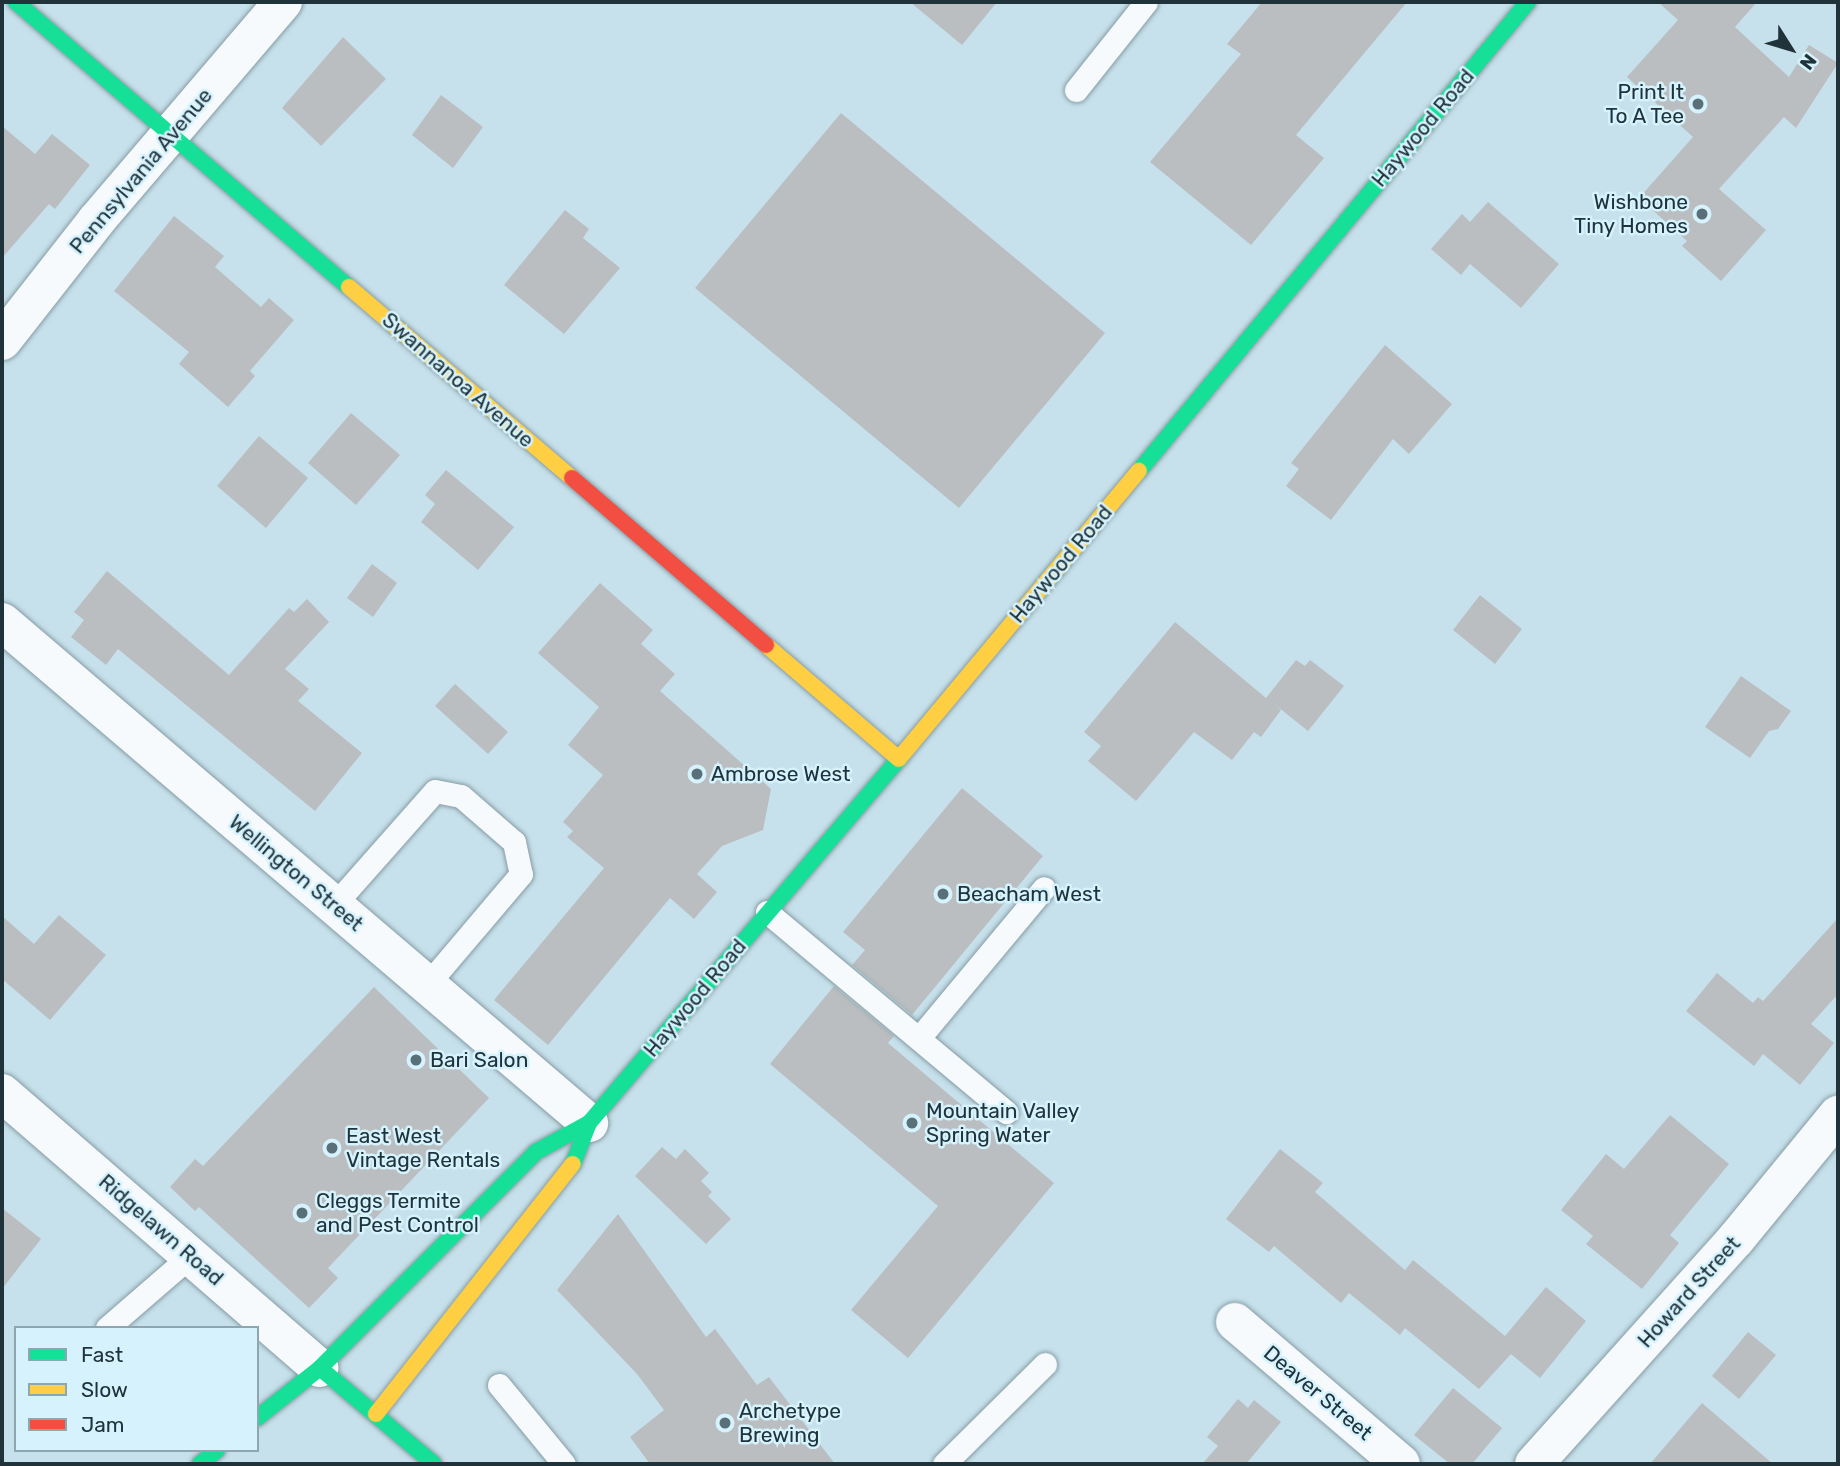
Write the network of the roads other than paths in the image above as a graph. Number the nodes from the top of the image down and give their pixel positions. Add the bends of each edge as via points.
1 (16, 2) edge
2 (283, 2) edge
3 (1146, 2) edge
4 (1528, 2) edge
5 (1076, 90) dead end
6 (172, 134) junction
7 (2, 341) edge
8 (2, 622) edge
9 (899, 758) junction
10 (1044, 888) dead end
11 (334, 905) junction
12 (767, 912) junction
13 (427, 985) junction
14 (919, 1038) junction
15 (2, 1093) edge
16 (1006, 1112) dead end
17 (1838, 1115) edge
18 (589, 1123) junction
19 (190, 1256) junction
20 (1235, 1322) dead end
21 (109, 1326) edge
22 (1045, 1364) dead end
23 (320, 1367) junction
24 (499, 1385) dead end
25 (376, 1414) junction
26 (259, 1416) edge
27 (215, 1452) edge
28 (557, 1463) edge
29 (200, 1464) edge
30 (434, 1464) edge
31 (944, 1464) edge
32 (1401, 1464) edge
33 (1534, 1464) edge

1 - 6 main road, Swannanoa Avenue
2 - 6 street, Pennsylvania Avenue
3 - 5 lane
4 - 9 main road, Haywood Road
6 - 7 street, Pennsylvania Avenue via 96,221
6 - 9 main road, Swannanoa Avenue
8 - 11 street, Wellington Street
9 - 12 main road, Haywood Road
10 - 14 lane
11 - 13 street, Wellington Street
11 - 13 lane via 435,791 461,796 513,842 521,874
12 - 14 lane
12 - 18 main road, Haywood Road
13 - 18 street, Wellington Street
14 - 16 lane
15 - 19 street, Ridgelawn Road
17 - 33 street, Howard Street via 1736,1239
18 - 23 main road, Haywood Road via 536,1152
18 - 25 main road, Haywood Road via 569,1174
19 - 21 lane
19 - 23 street, Ridgelawn Road
20 - 32 street, Deaver Street
22 - 31 lane
23 - 25 main road
23 - 26 main road, Haywood Road
24 - 28 lane
25 - 30 main road
27 - 29 main road

